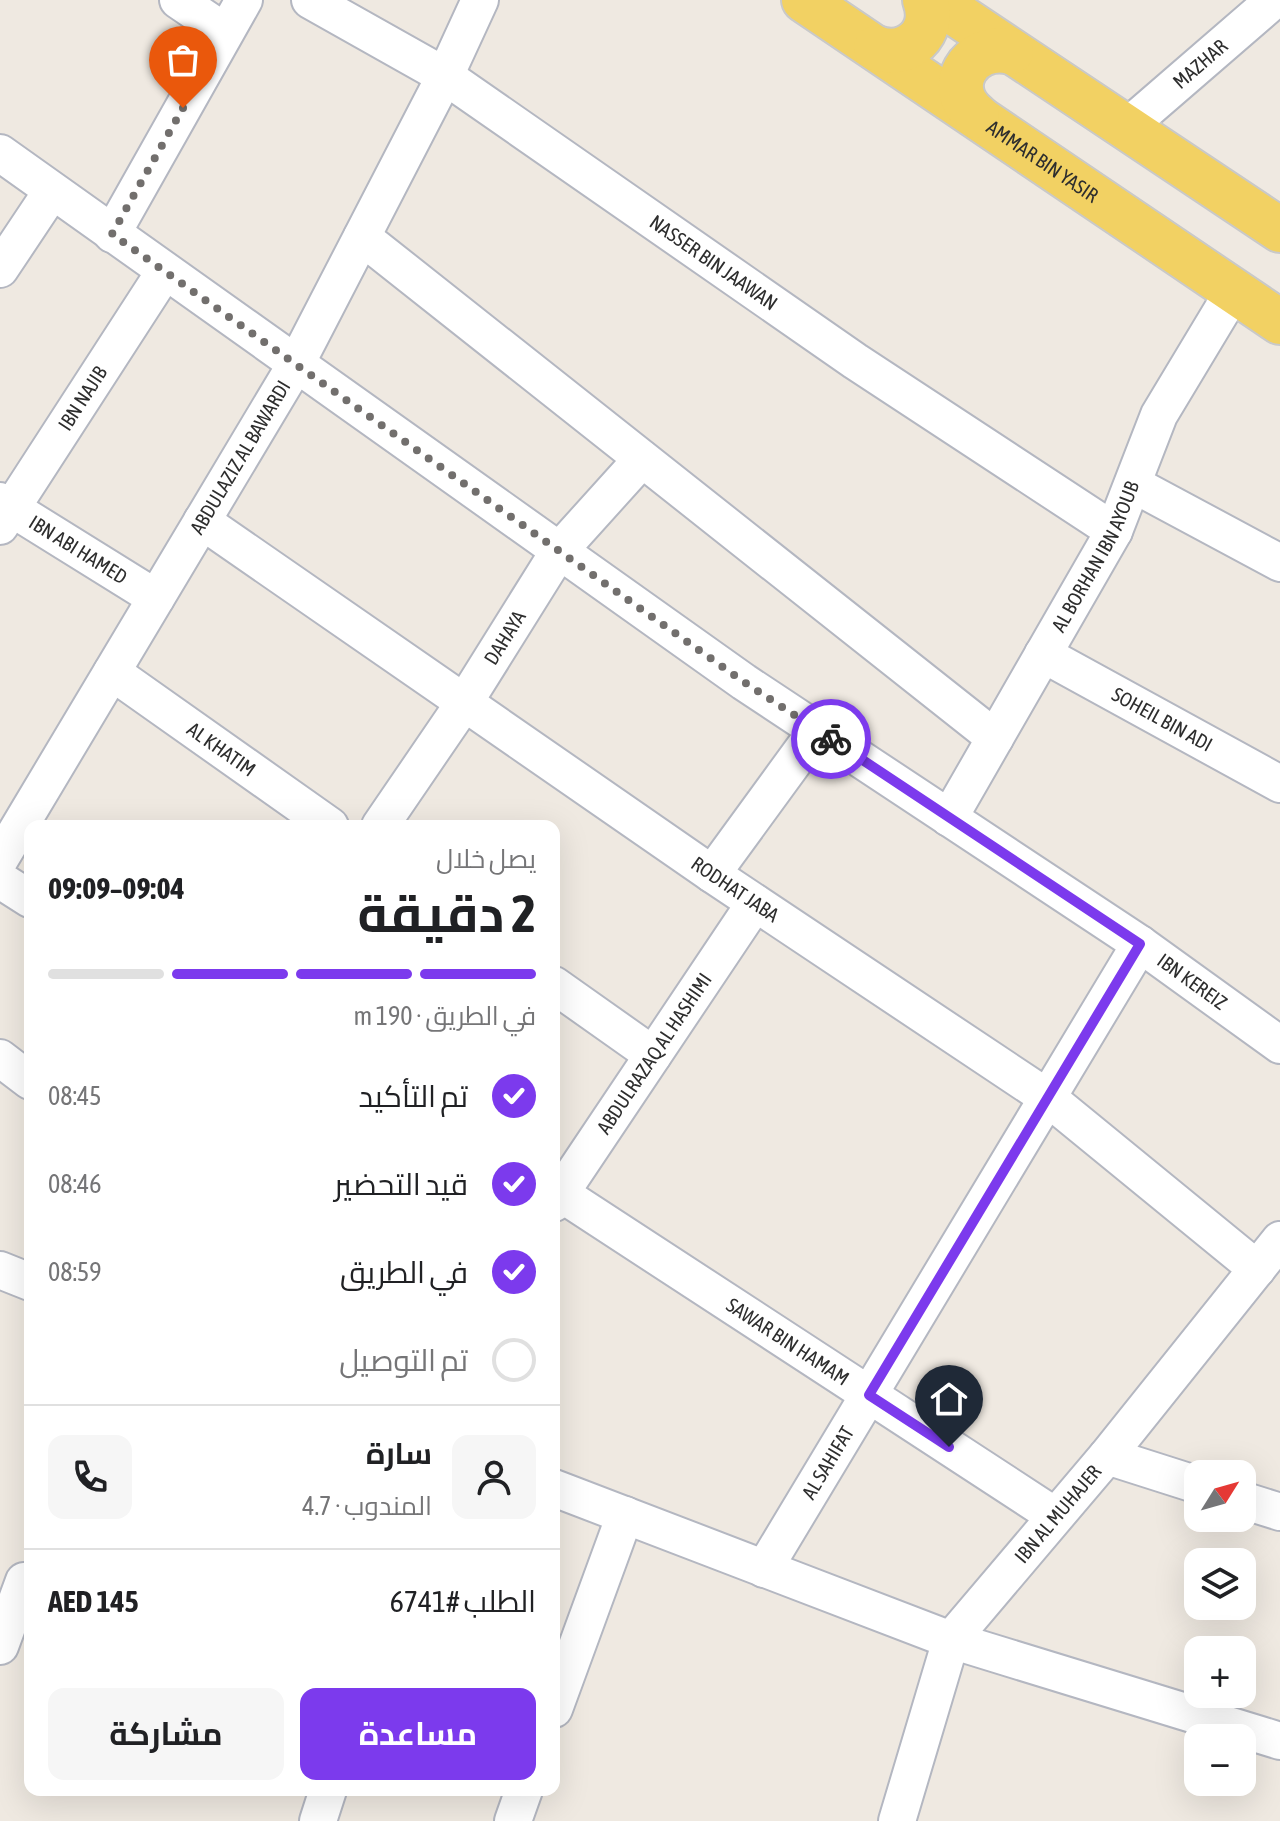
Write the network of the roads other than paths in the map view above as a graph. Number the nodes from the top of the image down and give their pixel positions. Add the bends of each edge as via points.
1 (178, 0) edge
2 (244, 0) edge
3 (310, 0) edge
4 (480, 0) edge
5 (804, 0) edge
6 (925, 0) edge
7 (935, 0) edge
8 (1274, 0) edge
9 (225, 32) junction
10 (876, 48) junction
11 (1011, 52) junction
12 (445, 76) junction
13 (977, 116) junction
14 (1126, 128) junction
15 (0, 153) edge
16 (52, 191) junction
17 (1280, 230) edge
18 (112, 234) junction
19 (362, 237) junction
20 (0, 269) edge
21 (165, 271) junction
22 (1233, 292) junction
23 (1280, 322) edge
24 (296, 364) junction
25 (642, 459) junction
26 (1133, 484) junction
27 (4, 512) edge
28 (202, 521) junction
29 (1114, 531) junction
30 (559, 551) junction
31 (1280, 563) edge
32 (156, 598) junction
33 (1043, 654) junction
34 (112, 672) junction
35 (464, 703) junction
36 (817, 730) junction
37 (995, 738) junction
38 (1280, 784) edge
39 (949, 818) junction
40 (322, 820) edge
41 (384, 820) edge
42 (0, 859) edge
43 (712, 874) junction
44 (0, 880) edge
45 (24, 895) edge
46 (755, 903) junction
47 (1140, 944) junction
48 (560, 989) edge
49 (1280, 1045) edge
50 (653, 1055) junction
51 (0, 1058) edge
52 (24, 1076) edge
53 (1048, 1098) junction
54 (560, 1194) edge
55 (560, 1200) edge
56 (1280, 1240) edge
57 (1257, 1269) junction
58 (0, 1270) edge
59 (24, 1280) edge
60 (869, 1395) junction
61 (1107, 1456) junction
62 (1184, 1481) edge
63 (560, 1490) edge
64 (1256, 1504) edge
65 (1280, 1512) edge
66 (625, 1515) junction
67 (1055, 1516) junction
68 (764, 1569) junction
69 (18, 1579) edge
70 (951, 1640) junction
71 (0, 1646) edge
72 (560, 1693) edge
73 (1280, 1741) edge
74 (326, 1796) edge
75 (522, 1796) edge
76 (318, 1821) edge
77 (513, 1821) edge
78 (897, 1821) edge

1 - 9 street
2 - 9 street
3 - 12 street, NASSER BIN JAAWAN
4 - 12 street, ABDULAZIZ AL BAWARDI
5 - 10 main road, AMMAR BIN YASIR
6 - 10 main road via 928,23 919,40 903,50
7 - 11 main road
8 - 14 street, MAZHAR
9 - 18 street
10 - 13 main road, AMMAR BIN YASIR
11 - 13 main road via 982,52 968,65 962,92
11 - 14 main road
12 - 19 street, ABDULAZIZ AL BAWARDI
12 - 29 street, NASSER BIN JAAWAN via 855,361
13 - 22 main road, AMMAR BIN YASIR
14 - 17 main road
15 - 16 street, IBN KEREIZ
16 - 18 street, IBN KEREIZ
16 - 20 street
18 - 21 street, IBN KEREIZ
19 - 24 street, ABDULAZIZ AL BAWARDI
19 - 25 street
21 - 24 street, IBN KEREIZ
21 - 27 street, IBN NAJIB
22 - 23 main road, AMMAR BIN YASIR
22 - 26 street, AL BORHAN IBN AYOUB via 1159,415
24 - 28 street, ABDULAZIZ AL BAWARDI
24 - 30 street, IBN KEREIZ
25 - 30 street, DAHAYA
25 - 37 street
26 - 29 street, AL BORHAN IBN AYOUB
26 - 31 street
27 - 32 street, IBN ABI HAMED
28 - 32 street, ABDULAZIZ AL BAWARDI
28 - 35 street, RODHAT JABA
29 - 33 street, AL BORHAN IBN AYOUB
30 - 35 street, DAHAYA
30 - 36 street, IBN KEREIZ
32 - 34 street, ABDULAZIZ AL BAWARDI
33 - 37 street, AL BORHAN IBN AYOUB
33 - 38 street, SOHEIL BIN ADI
34 - 40 street, AL KHATIM
34 - 42 street, ABDULAZIZ AL BAWARDI
35 - 41 street, DAHAYA
35 - 43 street, RODHAT JABA
36 - 39 street, IBN KEREIZ
36 - 43 street
37 - 39 street, AL BORHAN IBN AYOUB
39 - 47 street, IBN KEREIZ
43 - 46 street, RODHAT JABA
44 - 45 street
46 - 50 street, ABDULRAZAQ AL HASHIMI
46 - 53 street, RODHAT JABA
47 - 49 street, IBN KEREIZ
47 - 53 street, AL SAHIFAT
48 - 50 street
50 - 54 street, ABDULRAZAQ AL HASHIMI
51 - 52 street
53 - 57 street, RODHAT JABA
53 - 60 street, AL SAHIFAT
55 - 60 street, SAWAR BIN HAMAM
56 - 57 street, IBN AL MUHAJER
57 - 61 street, IBN AL MUHAJER
58 - 59 street
60 - 67 street, SAWAR BIN HAMAM
60 - 68 street, AL SAHIFAT
61 - 62 street
61 - 67 street, IBN AL MUHAJER
63 - 66 street
64 - 65 street
66 - 68 street
66 - 72 street
67 - 70 street, IBN AL MUHAJER
68 - 70 street
69 - 71 street
70 - 73 street
70 - 78 street, IBN AL MUHAJER
74 - 76 street
75 - 77 street

